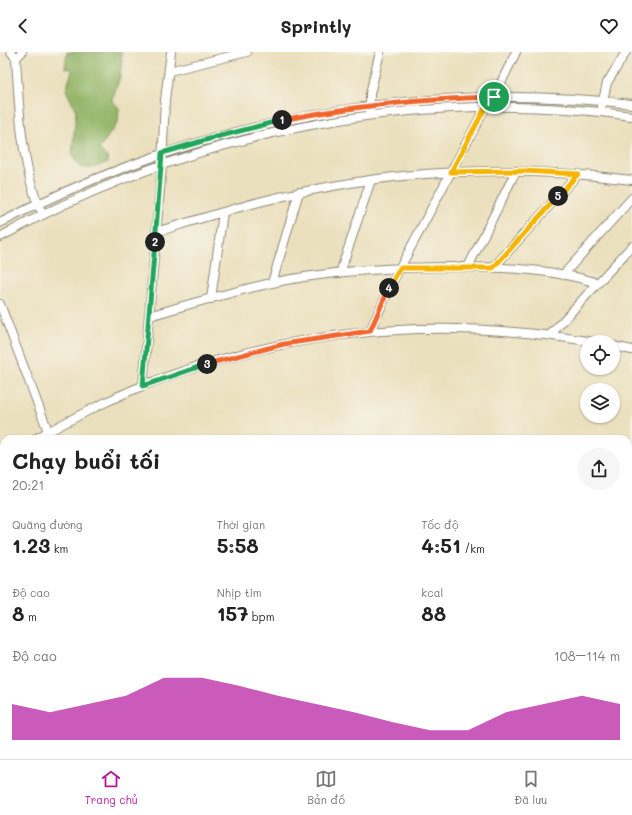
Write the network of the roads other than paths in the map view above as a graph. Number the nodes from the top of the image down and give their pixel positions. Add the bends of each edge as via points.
1 (171, 52) edge
2 (380, 52) edge
3 (516, 52) edge
4 (626, 52) edge
5 (242, 53) edge
6 (16, 54) edge
7 (168, 71) junction
8 (494, 97) junction
9 (602, 101) junction
10 (632, 104) edge
11 (370, 106) junction
12 (485, 108) junction
13 (601, 112) junction
14 (632, 116) edge
15 (369, 117) junction
16 (162, 153) junction
17 (162, 165) junction
18 (516, 171) junction
19 (451, 172) junction
20 (578, 174) junction
21 (371, 180) junction
22 (632, 180) edge
23 (299, 192) junction
24 (632, 198) edge
25 (38, 204) junction
26 (223, 212) junction
27 (43, 214) junction
28 (0, 224) edge
29 (156, 232) junction
30 (0, 237) edge
31 (632, 246) edge
32 (468, 267) junction
33 (400, 268) junction
34 (493, 268) junction
35 (340, 273) junction
36 (563, 275) junction
37 (272, 283) junction
38 (598, 283) junction
39 (211, 299) junction
40 (0, 304) edge
41 (149, 316) junction
42 (370, 331) junction
43 (550, 335) junction
44 (580, 340) edge
45 (620, 347) edge
46 (632, 350) edge
47 (143, 386) junction
48 (50, 435) edge

1 - 7 street
2 - 11 street via 370,94
3 - 8 street
4 - 9 street via 607,84
5 - 7 street
6 - 25 street via 22,124
7 - 16 street
8 - 9 street
8 - 11 street
8 - 12 street
9 - 10 street
9 - 13 street
11 - 15 street
11 - 16 street via 306,115 260,125
12 - 13 street
12 - 15 street
12 - 19 street
13 - 14 street
15 - 17 street via 266,134
16 - 17 street
16 - 25 street
17 - 27 street
17 - 29 street
18 - 19 street
18 - 20 street
18 - 32 street
19 - 21 street
19 - 33 street
20 - 22 street
20 - 34 street
21 - 23 street
21 - 35 street
23 - 26 street
23 - 37 street
24 - 36 street
25 - 27 street
25 - 28 street
26 - 29 street
26 - 39 street
27 - 30 street
29 - 41 street
31 - 38 street
32 - 33 street
32 - 34 street
33 - 35 street
33 - 42 street
34 - 36 street
35 - 37 street
36 - 38 street
37 - 39 street
38 - 43 street
39 - 41 street
40 - 48 street
41 - 47 street
42 - 43 street via 450,328
42 - 47 street via 255,351 188,369
43 - 44 street
45 - 46 street
47 - 48 street

